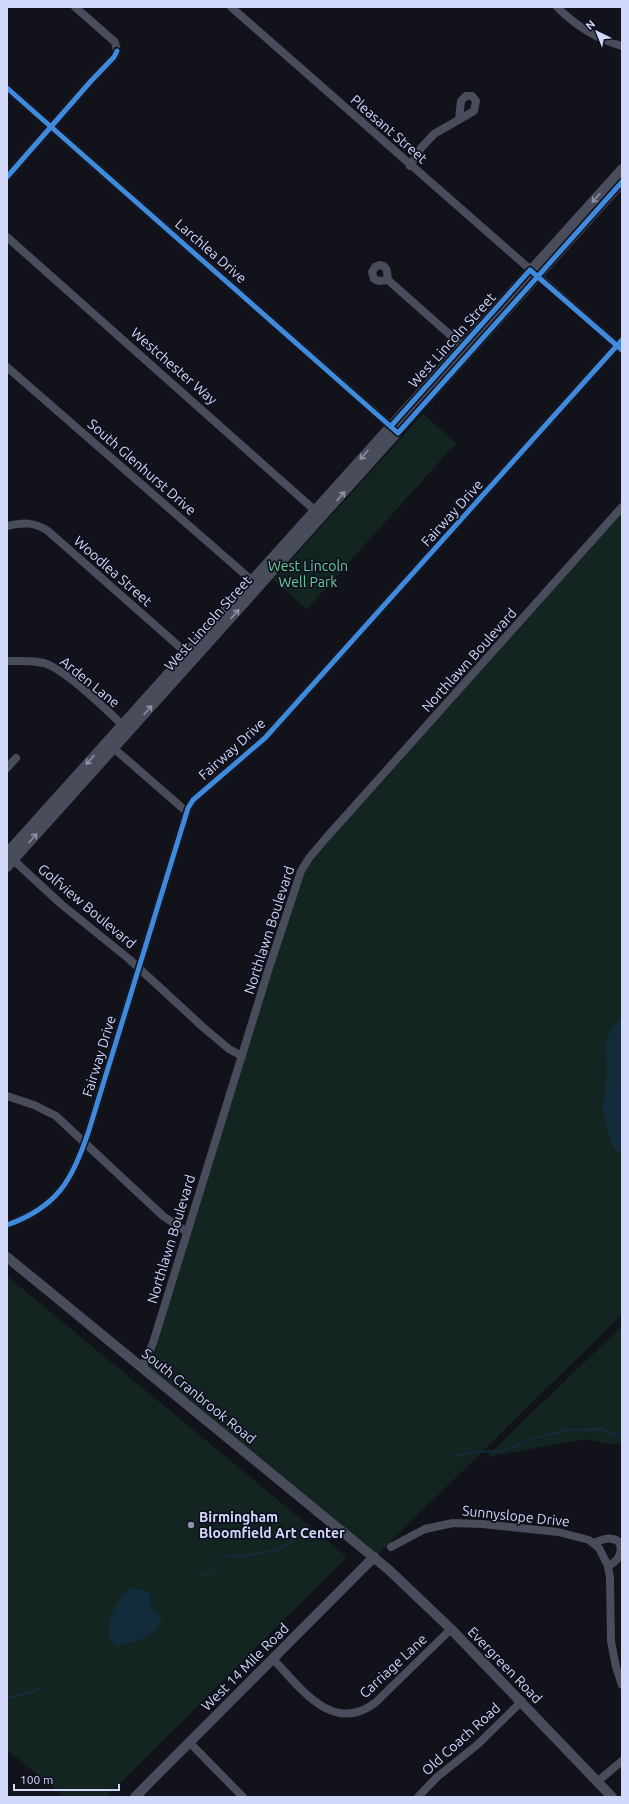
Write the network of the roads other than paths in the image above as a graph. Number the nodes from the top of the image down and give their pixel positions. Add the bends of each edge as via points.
1 (76, 7) edge
2 (231, 7) edge
3 (557, 7) edge
4 (622, 46) edge
5 (7, 88) edge
6 (458, 119) dead end
7 (50, 126) junction
8 (410, 166) junction
9 (622, 169) edge
10 (7, 177) edge
11 (622, 182) edge
12 (7, 237) edge
13 (534, 274) junction
14 (388, 280) dead end
15 (620, 346) edge
16 (467, 349) junction
17 (7, 367) edge
18 (394, 429) junction
19 (622, 507) edge
20 (319, 513) junction
21 (7, 526) edge
22 (256, 584) junction
23 (190, 656) junction
24 (7, 660) edge
25 (126, 728) junction
26 (110, 745) junction
27 (16, 758) dead end
28 (7, 768) edge
29 (187, 812) junction
30 (9, 858) edge
31 (139, 968) junction
32 (242, 1056) junction
33 (7, 1096) edge
34 (85, 1143) junction
35 (7, 1225) edge
36 (187, 1232) junction
37 (7, 1256) edge
38 (142, 1368) junction
39 (594, 1543) junction
40 (391, 1548) dead end
41 (374, 1557) junction
42 (608, 1566) junction
43 (451, 1629) junction
44 (273, 1659) junction
45 (622, 1685) edge
46 (522, 1701) junction
47 (190, 1743) junction
48 (622, 1761) edge
49 (598, 1781) junction
50 (135, 1797) edge
51 (244, 1797) edge
52 (418, 1797) edge
53 (612, 1797) edge

1 - 7 street via 115,42 117,51
2 - 8 street, Pleasant Street
3 - 4 street via 589,33
5 - 7 street, Larchlea Drive
6 - 8 street via 430,138
7 - 10 street
7 - 18 street, Larchlea Drive
8 - 13 street, Pleasant Street
9 -> 13 street, West Lincoln Street
11 - 13 street, West Lincoln Street
12 - 20 street, Westchester Way
13 - 15 street, Pleasant Street
13 - 16 street, West Lincoln Street
14 - 16 street
15 - 29 street, Fairway Drive via 265,738 197,796
16 - 18 street, West Lincoln Street
17 - 22 street, South Glenhurst Drive
18 - 20 street, West Lincoln Street
19 - 32 street, Northlawn Boulevard via 304,864
20 - 22 street, West Lincoln Street
21 - 23 street, Woodlea Street via 24,522 33,523 48,531
22 - 23 street, West Lincoln Street
23 - 25 street, West Lincoln Street
24 - 25 street, Arden Lane via 38,662 58,670
25 - 26 street, West Lincoln Street
26 - 29 street
26 - 30 street, West Lincoln Street
27 - 28 street
29 - 31 street, Fairway Drive
30 - 31 street, Golfview Boulevard
31 - 32 street, Golfview Boulevard via 223,1044
31 - 34 street, Fairway Drive
32 - 36 street, Northlawn Boulevard
33 - 34 street via 48,1112
34 - 35 street, Fairway Drive via 74,1172 58,1195 34,1213
34 - 36 street via 163,1216
36 - 38 street, Northlawn Boulevard via 153,1343
37 - 38 street, South Cranbrook Road
38 - 41 street, South Cranbrook Road
39 - 40 street, Sunnyslope Drive via 584,1537 558,1532 460,1522 425,1528
39 - 42 street
39 - 42 street via 606,1538 619,1542 620,1554 617,1560
41 - 43 street, Evergreen Road
41 - 44 street, West 14 Mile Road
42 - 45 street via 611,1641
43 - 44 street, Carriage Lane via 374,1703 362,1711 349,1714 337,1713 318,1705
43 - 46 street, Evergreen Road
44 - 47 street, West 14 Mile Road
46 - 49 street, Evergreen Road
46 - 52 street, Old Coach Road
47 - 50 street, West 14 Mile Road
47 - 51 street
48 - 49 street
49 - 53 street, Evergreen Road

